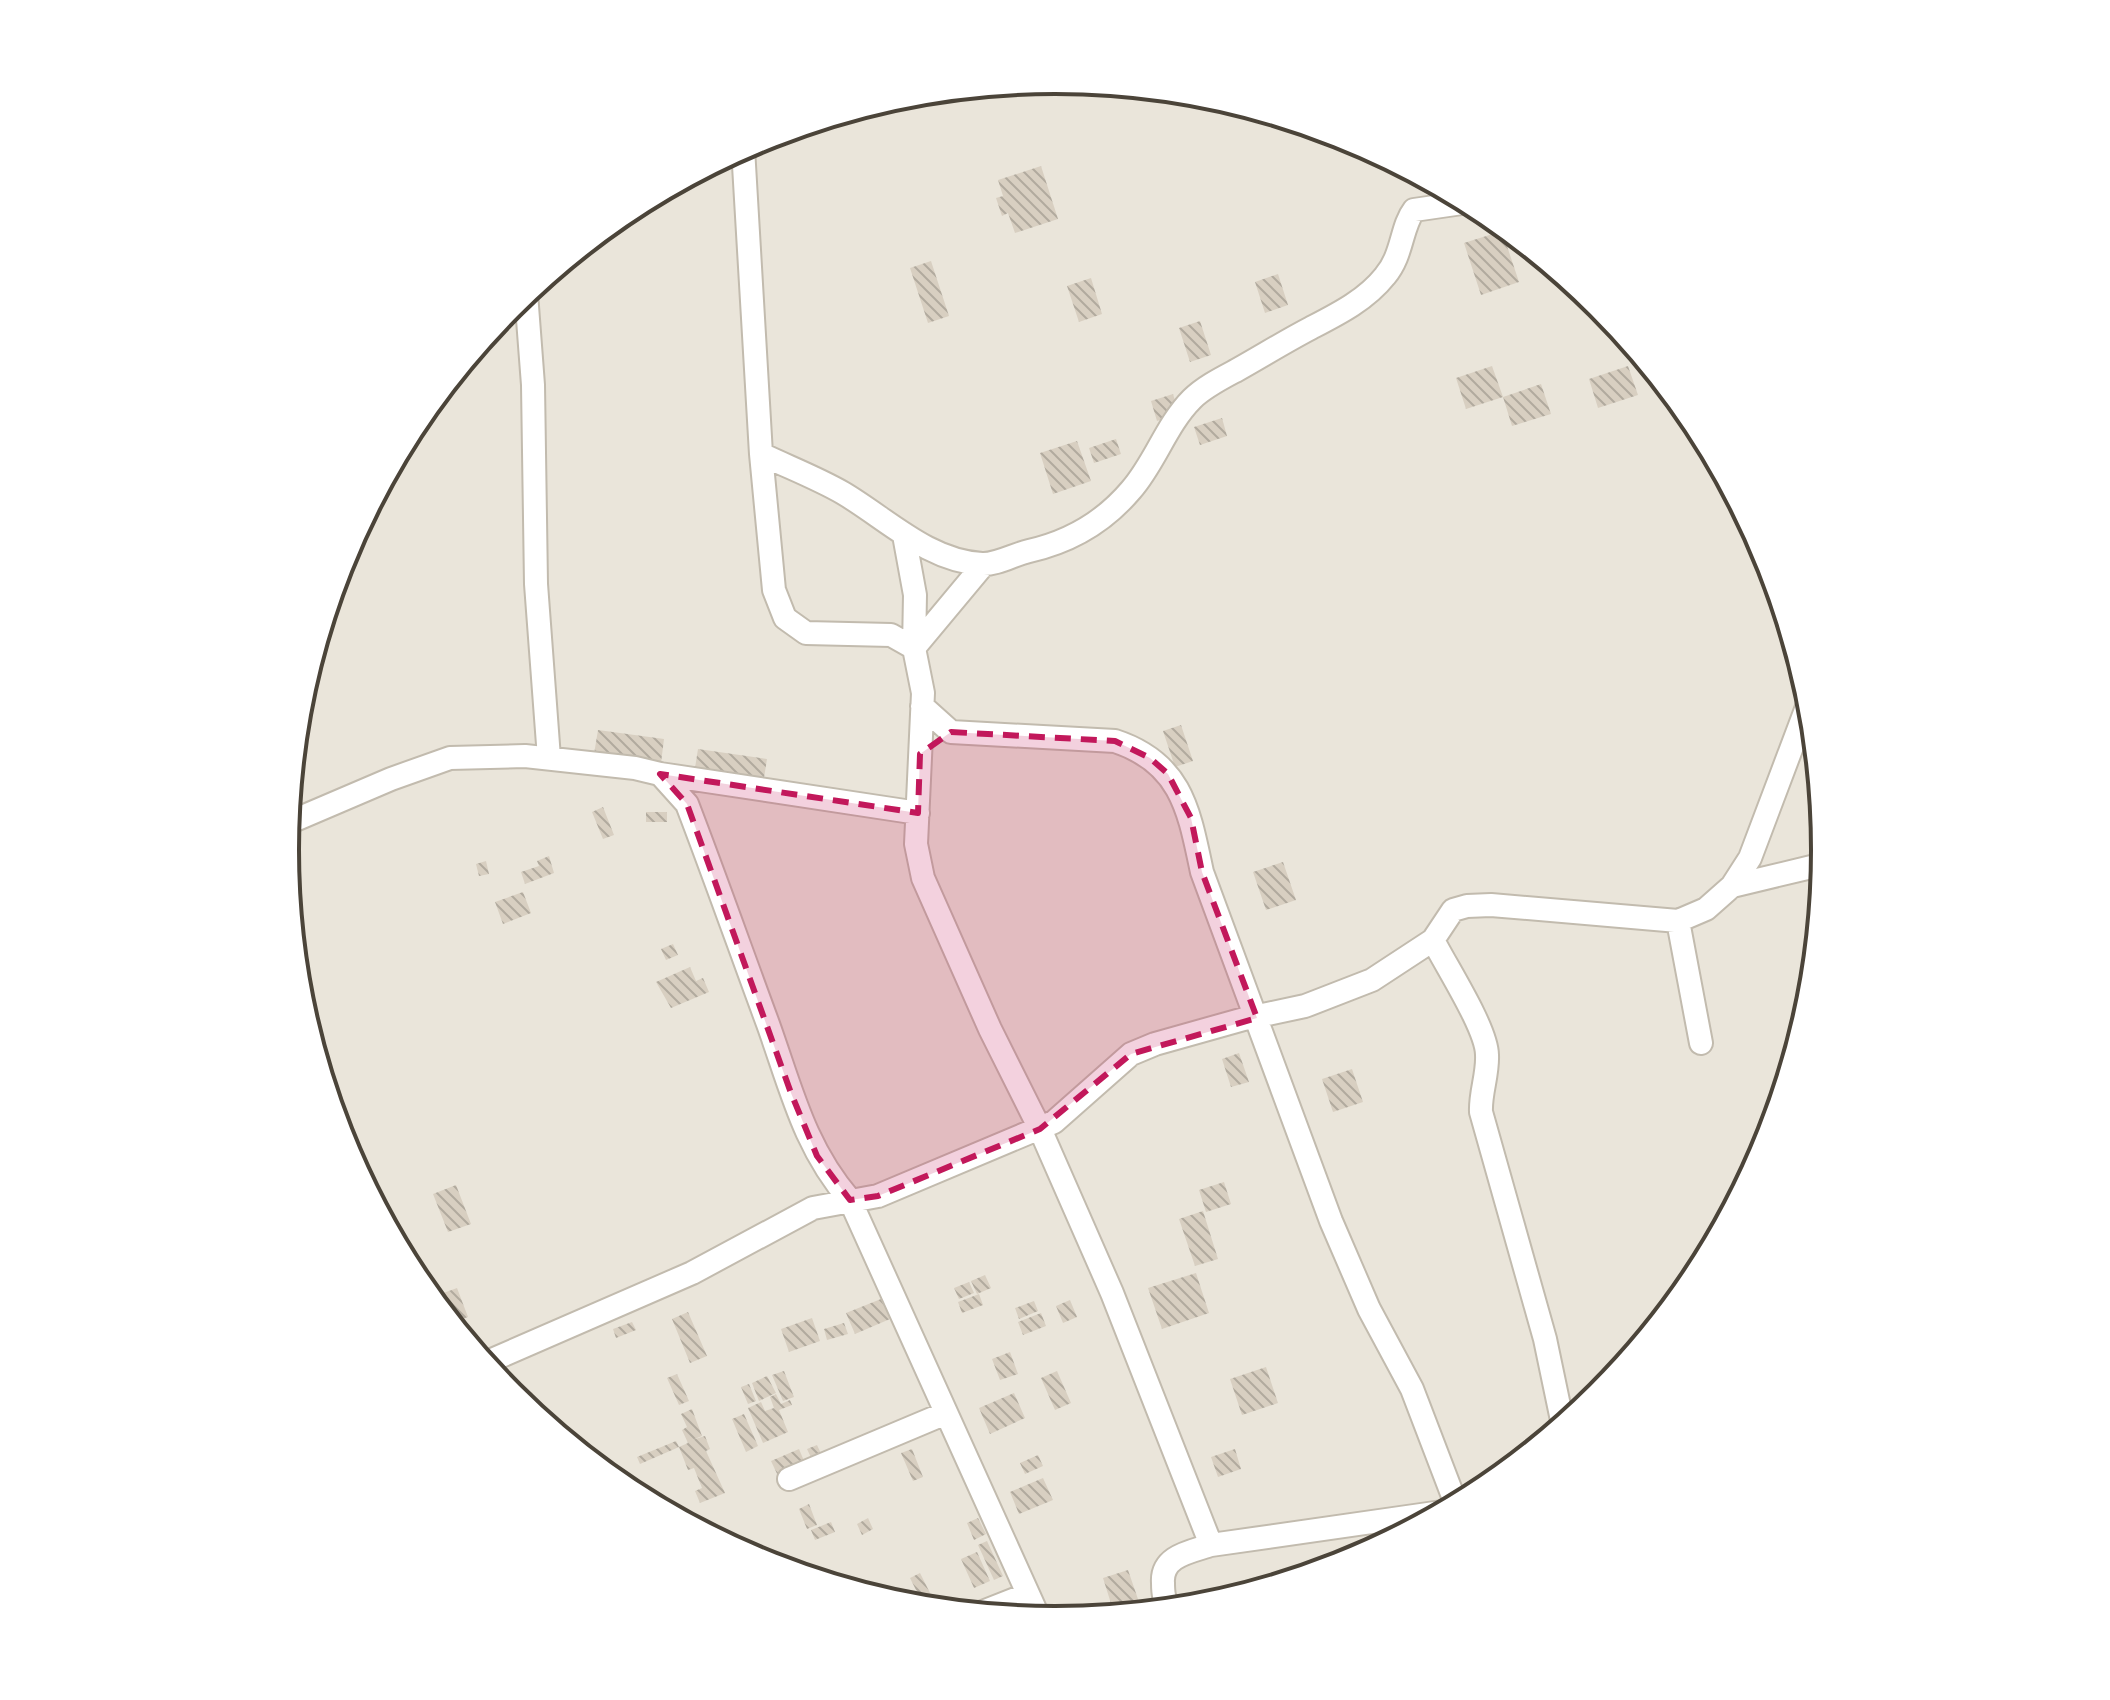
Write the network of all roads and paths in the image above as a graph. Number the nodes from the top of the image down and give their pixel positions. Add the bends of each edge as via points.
1 (744, 162) edge
2 (1449, 205) edge
3 (527, 309) edge
4 (761, 454) junction
5 (904, 535) junction
6 (984, 564) junction
7 (914, 648) junction
8 (922, 706) junction
9 (1800, 725) edge
10 (951, 732) junction
11 (920, 754) junction
12 (549, 758) junction
13 (660, 774) junction
14 (918, 813) junction
15 (300, 818) edge
16 (1810, 867) edge
17 (1732, 886) junction
18 (1678, 921) junction
19 (1433, 940) junction
20 (1257, 1018) junction
21 (1701, 1043) dead end
22 (1040, 1129) junction
23 (850, 1200) junction
24 (496, 1358) edge
25 (1560, 1412) edge
26 (946, 1413) junction
27 (789, 1479) dead end
28 (1452, 1493) edge
29 (1411, 1516) edge
30 (1211, 1545) junction
31 (1028, 1594) junction
32 (1164, 1598) edge
33 (1003, 1604) edge
34 (1033, 1605) edge

1 - 4 street
2 - 6 street via 1414,210 1386,276 1359,301 1193,397 1132,490 1107,514 1053,545
3 - 12 street via 536,584
4 - 5 street via 836,490
4 - 7 street via 774,590 785,618 806,633 891,635
5 - 6 street via 942,554
5 - 7 street via 915,595
6 - 7 street
7 - 8 street
8 - 10 street
8 - 11 street
9 - 17 street via 1750,858
10 - 11 street
10 - 20 street via 1115,741 1133,747 1168,774 1191,818 1202,872
11 - 14 street
12 - 13 street
12 - 15 street via 450,758
13 - 14 street
13 - 23 street via 687,804 791,1093 817,1156
14 - 22 street via 916,844 930,895
16 - 17 street
17 - 18 street via 1706,909
18 - 19 street via 1467,906 1453,910
18 - 21 street
19 - 20 street via 1372,980
19 - 25 street via 1488,1053 1481,1112
20 - 22 street via 1131,1054 1071,1109
20 - 28 street via 1331,1221 1412,1389
22 - 23 street via 878,1196
22 - 30 street via 1112,1293
23 - 24 street via 813,1208 692,1273
23 - 26 street
26 - 27 street
26 - 31 street
29 - 30 street
30 - 32 street via 1168,1563 1162,1575
31 - 33 street
31 - 34 street

